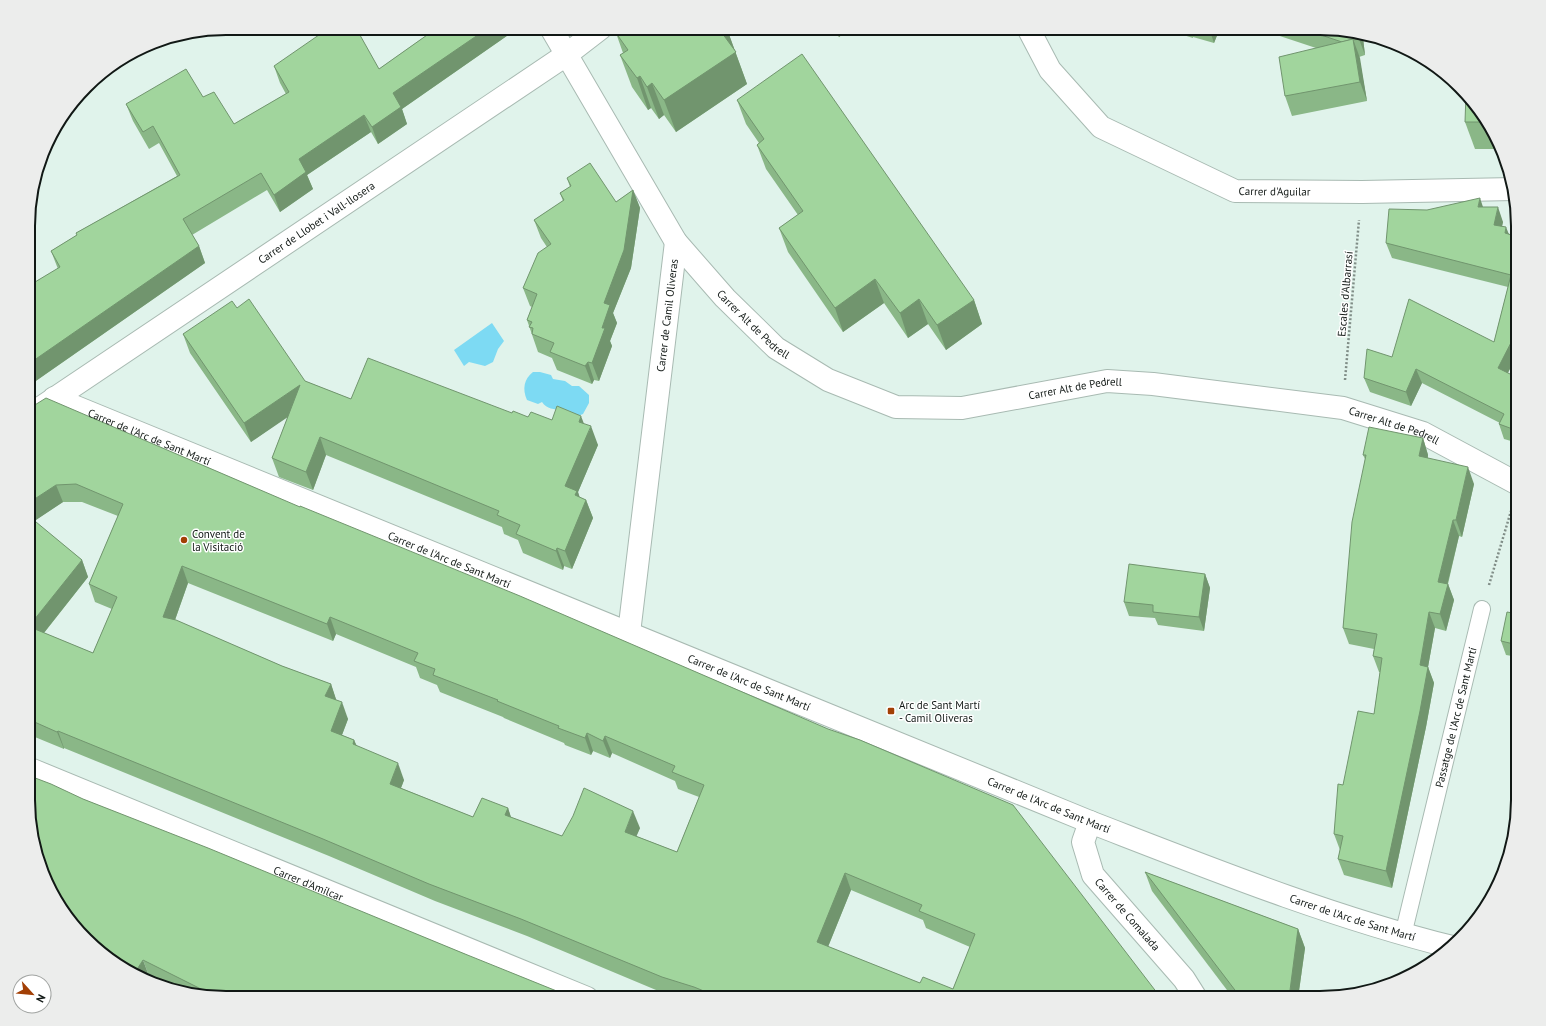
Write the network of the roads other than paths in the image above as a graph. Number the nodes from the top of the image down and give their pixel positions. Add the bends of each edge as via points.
1 (555, 35) edge
2 (592, 35) edge
3 (1032, 35) edge
4 (566, 55) junction
5 (1507, 189) edge
6 (676, 242) junction
7 (54, 398) junction
8 (35, 411) edge
9 (1511, 480) edge
10 (1482, 609) road end
11 (629, 634) junction
12 (35, 771) edge
13 (1090, 822) junction
14 (1403, 935) junction
15 (1444, 945) edge
16 (570, 991) edge
17 (1192, 991) edge

1 - 4 street
2 - 4 street, Carrer de Llobet i Vall-llosera
3 - 5 street, Carrer d'Aguilar via 1050,70 1101,127 1235,191
4 - 6 street
4 - 7 street, Carrer de Llobet i Vall-llosera
6 - 9 street, Carrer Alt de Pedrell via 725,298 776,348 828,380 896,407 962,408 1107,381 1153,384 1343,408 1423,433
6 - 11 street, Carrer de Camil Oliveras
7 - 8 street, Carrer de Llobet i Vall-llosera
7 - 11 street, Carrer de l'Arc de Sant Martí
10 - 14 lane, Passatge de l'Arc de Sant Martí
11 - 13 street, Carrer de l'Arc de Sant Martí
12 - 16 street, Carrer d'Amílcar
13 - 14 street, Carrer de l'Arc de Sant Martí via 1215,870
13 - 17 street, Carrer de Comalada via 1083,842 1093,875
14 - 15 street, Carrer de l'Arc de Sant Martí

